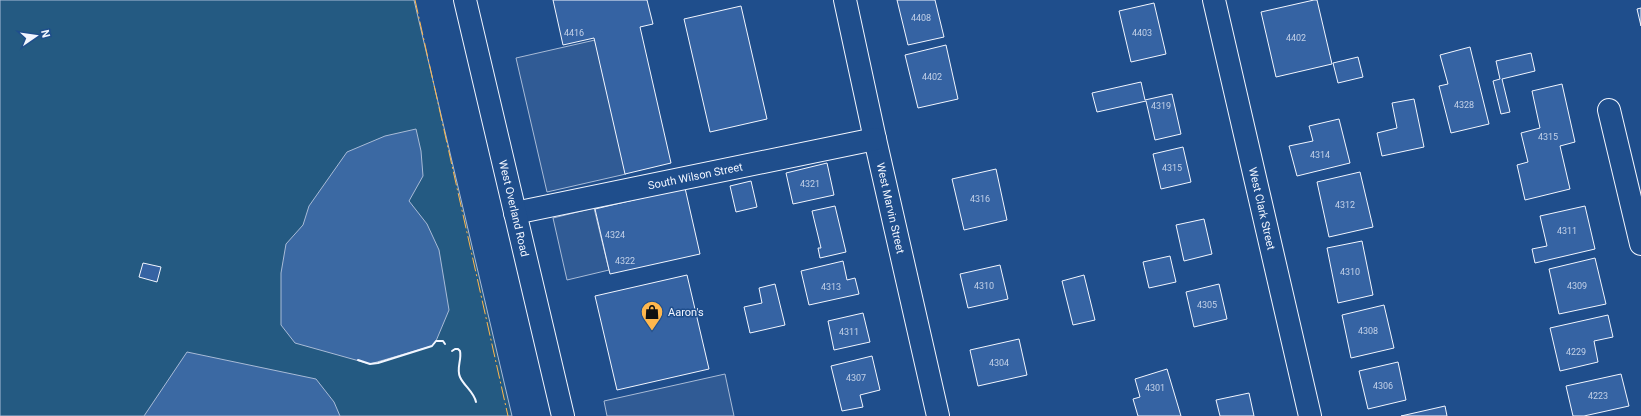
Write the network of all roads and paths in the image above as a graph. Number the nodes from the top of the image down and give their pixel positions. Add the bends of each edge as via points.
1 (465, 0) edge
2 (845, 0) edge
3 (1214, 0) edge
4 (1609, 110) dead end
5 (875, 139) junction
6 (515, 214) junction
7 (1641, 244) edge
8 (563, 416) edge
9 (938, 416) edge
10 (1310, 416) edge

1 - 6 street, West Overland Road
2 - 5 street, West Marvin Street
3 - 10 street, West Clark Street
4 - 7 street
5 - 6 street, South Wilson Street
5 - 9 street, West Marvin Street
6 - 8 street, West Overland Road

